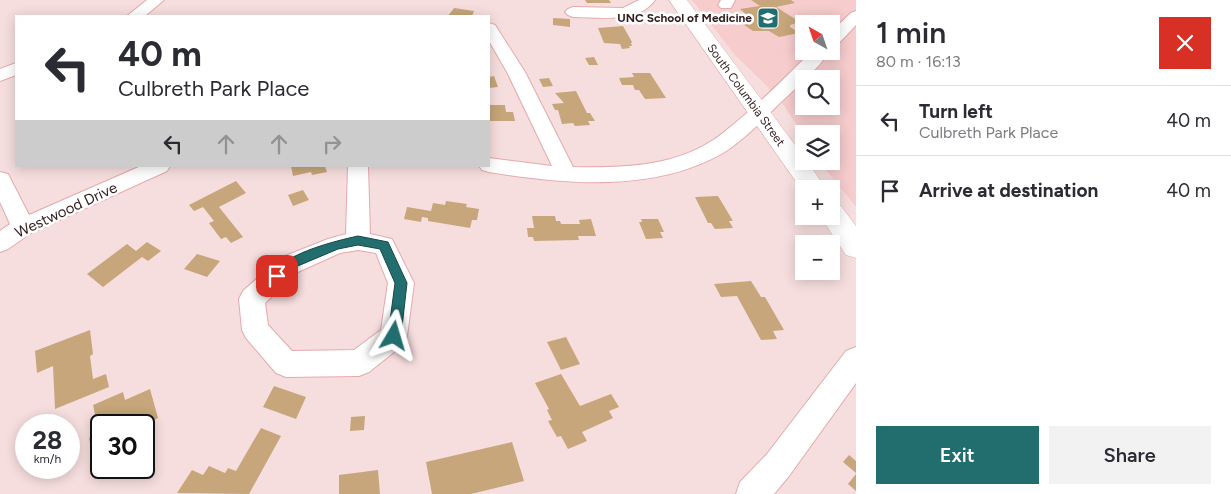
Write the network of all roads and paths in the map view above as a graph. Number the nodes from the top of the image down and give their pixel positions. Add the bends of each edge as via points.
1 (157, 0) edge
2 (648, 0) edge
3 (678, 0) edge
4 (574, 12) dead end
5 (136, 15) edge
6 (856, 16) edge
7 (490, 30) edge
8 (840, 33) edge
9 (813, 60) edge
10 (15, 68) edge
11 (0, 76) edge
12 (759, 114) junction
13 (490, 165) edge
14 (158, 167) edge
15 (358, 167) edge
16 (566, 174) junction
17 (807, 180) edge
18 (2, 188) edge
19 (840, 225) edge
20 (22, 227) junction
21 (358, 240) junction
22 (0, 243) edge
23 (856, 247) edge
24 (856, 360) edge
25 (752, 494) edge

1 - 5 street
2 - 4 street via 630,12
3 - 12 main road, South Columbia Street
6 - 8 street
7 - 16 street via 516,72
9 - 12 street
10 - 11 street
12 - 16 street via 714,150 663,169 591,176
12 - 17 main road, South Columbia Street
13 - 16 street
14 - 20 street, Westwood Drive
15 - 21 street
18 - 20 street
19 - 23 main road
20 - 22 street, Westwood Drive
21 - 21 street via 336,245 289,265 252,299 255,330 286,364 359,363 394,336 401,283 384,245
24 - 25 street via 778,465

